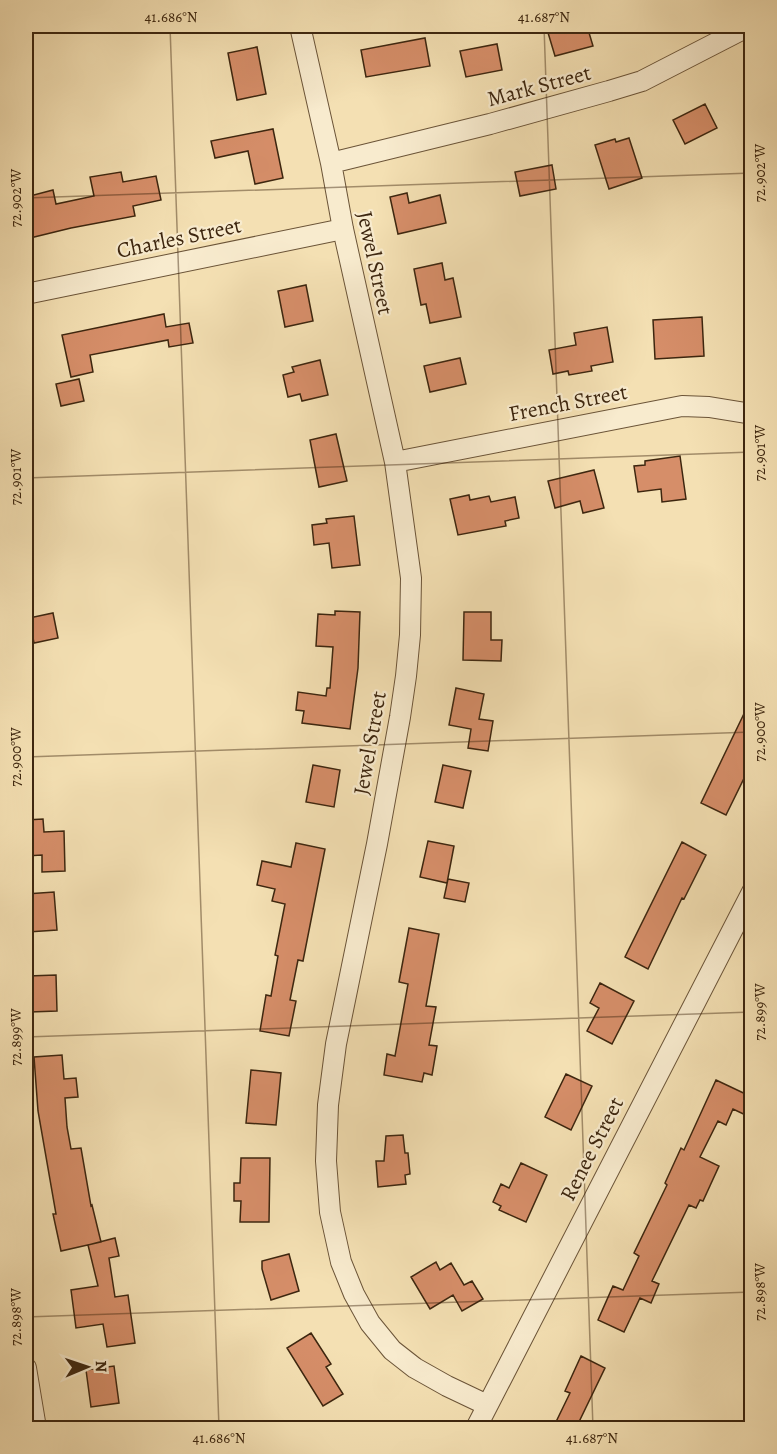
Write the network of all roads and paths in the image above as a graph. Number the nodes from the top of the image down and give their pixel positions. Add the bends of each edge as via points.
1 (300, 26) edge
2 (749, 26) edge
3 (330, 163) junction
4 (343, 229) junction
5 (26, 294) edge
6 (752, 414) edge
7 (395, 462) junction
8 (752, 892) edge
9 (26, 1368) edge
10 (487, 1405) junction
11 (36, 1428) edge
12 (476, 1428) edge

1 - 3 street, Jewel Street
2 - 3 street, Mark Street via 642,81
3 - 4 street, Jewel Street
4 - 5 street, Charles Street
4 - 7 street, Jewel Street
6 - 7 street, French Street via 682,406
7 - 10 street, Jewel Street via 411,578 410,635 400,717 336,1044 328,1105 326,1161 330,1212 341,1262 370,1323 392,1350 415,1368
8 - 10 street, Renee Street
9 - 11 street
10 - 12 street, Renee Street

